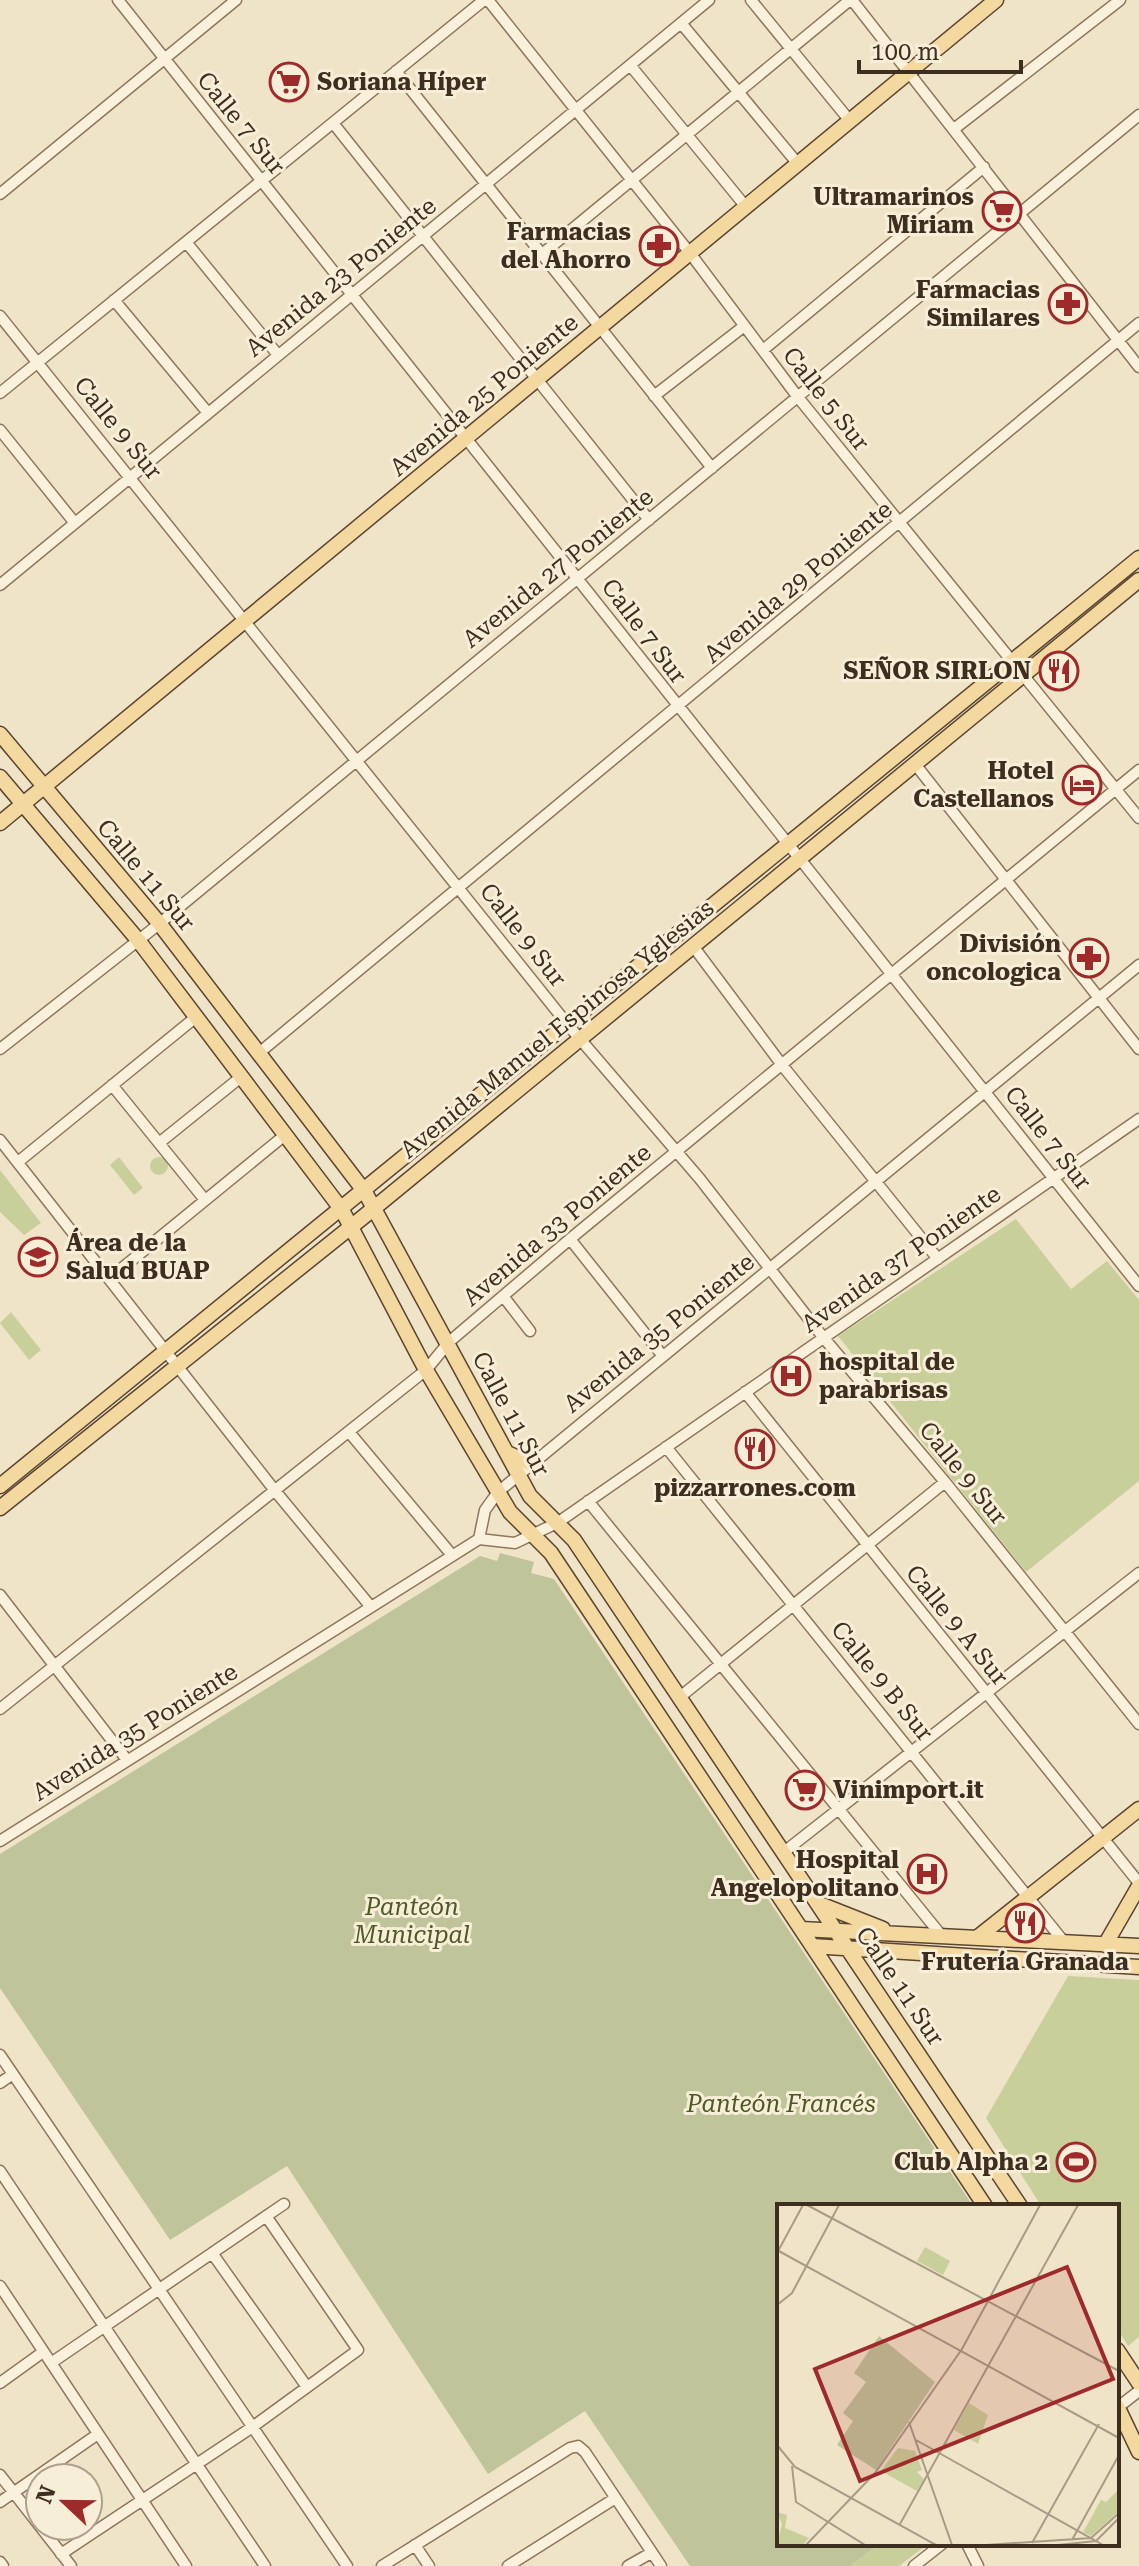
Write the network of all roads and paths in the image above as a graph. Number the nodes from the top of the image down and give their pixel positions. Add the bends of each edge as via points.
1 (118, 0) edge
2 (236, 0) edge
3 (486, 0) edge
4 (709, 0) edge
5 (751, 0) edge
6 (851, 0) edge
7 (996, 0) edge
8 (1120, 0) edge
9 (681, 23) junction
10 (791, 49) junction
11 (164, 59) junction
12 (630, 65) junction
13 (396, 71) junction
14 (909, 72) junction
15 (739, 92) junction
16 (575, 110) junction
17 (1139, 115) edge
18 (850, 121) junction
19 (333, 123) junction
20 (954, 129) junction
21 (687, 134) junction
22 (798, 164) junction
23 (984, 167) junction
24 (261, 180) junction
25 (631, 180) junction
26 (486, 184) junction
27 (0, 194) edge
28 (746, 207) junction
29 (1021, 213) junction
30 (423, 236) junction
31 (186, 242) junction
32 (690, 253) junction
33 (542, 254) junction
34 (352, 294) junction
35 (114, 300) junction
36 (0, 316) edge
37 (1139, 323) edge
38 (743, 327) junction
39 (600, 328) junction
40 (1118, 340) junction
41 (763, 350) junction
42 (278, 355) junction
43 (38, 362) junction
44 (1139, 367) edge
45 (537, 380) junction
46 (0, 393) edge
47 (654, 396) junction
48 (797, 396) junction
49 (208, 413) junction
50 (0, 430) edge
51 (466, 438) junction
52 (712, 468) junction
53 (131, 476) junction
54 (649, 520) junction
55 (74, 522) junction
56 (900, 523) junction
57 (1139, 558) edge
58 (1126, 569) junction
59 (578, 578) junction
60 (1138, 582) edge
61 (0, 585) edge
62 (247, 620) junction
63 (1018, 669) junction
64 (677, 707) junction
65 (0, 734) edge
66 (358, 759) junction
67 (915, 764) junction
68 (1139, 770) edge
69 (0, 777) edge
70 (44, 787) junction
71 (1115, 789) junction
72 (23, 804) junction
73 (1139, 818) edge
74 (0, 823) edge
75 (788, 847) junction
76 (798, 860) junction
77 (1006, 878) junction
78 (460, 887) junction
79 (159, 923) junction
80 (138, 940) junction
81 (693, 946) junction
82 (1139, 965) edge
83 (890, 973) junction
84 (1100, 998) junction
85 (196, 1017) junction
86 (568, 1025) junction
87 (580, 1039) junction
88 (0, 1049) edge
89 (1139, 1049) edge
90 (259, 1053) junction
91 (782, 1065) junction
92 (241, 1077) junction
93 (112, 1085) junction
94 (985, 1091) junction
95 (1137, 1124) edge
96 (285, 1135) junction
97 (0, 1140) edge
98 (159, 1143) junction
99 (676, 1150) junction
100 (18, 1162) junction
101 (1054, 1178) junction
102 (876, 1182) junction
103 (365, 1192) junction
104 (205, 1200) junction
105 (374, 1208) junction
106 (342, 1210) junction
107 (351, 1228) junction
108 (570, 1239) junction
109 (938, 1259) junction
110 (770, 1268) junction
111 (110, 1278) junction
112 (1139, 1286) edge
113 (503, 1296) junction
114 (530, 1331) dead end
115 (823, 1337) junction
116 (449, 1342) junction
117 (167, 1350) junction
118 (662, 1355) junction
119 (178, 1364) junction
120 (426, 1370) junction
121 (745, 1392) junction
122 (349, 1432) junction
123 (666, 1447) junction
124 (506, 1452) junction
125 (532, 1464) junction
126 (518, 1476) junction
127 (945, 1482) junction
128 (0, 1486) edge
129 (276, 1492) junction
130 (498, 1492) junction
131 (588, 1501) junction
132 (0, 1508) edge
133 (557, 1523) junction
134 (534, 1537) junction
135 (479, 1539) junction
136 (868, 1545) junction
137 (451, 1554) junction
138 (1138, 1575) edge
139 (0, 1595) edge
140 (795, 1605) junction
141 (371, 1607) junction
142 (1064, 1631) junction
143 (721, 1664) junction
144 (56, 1666) junction
145 (986, 1693) junction
146 (680, 1697) junction
147 (0, 1709) edge
148 (1139, 1724) edge
149 (913, 1750) junction
150 (127, 1760) junction
151 (838, 1809) junction
152 (1139, 1809) edge
153 (1102, 1838) junction
154 (0, 1841) edge
155 (784, 1852) junction
156 (1139, 1884) edge
157 (1028, 1897) junction
158 (817, 1903) junction
159 (801, 1929) junction
160 (836, 1930) junction
161 (894, 1933) junction
162 (941, 1935) junction
163 (978, 1937) junction
164 (1064, 1942) junction
165 (1105, 1945) junction
166 (812, 1946) junction
167 (1139, 1946) edge
168 (848, 1948) junction
169 (1139, 1967) edge
170 (0, 2055) edge
171 (13, 2074) junction
172 (0, 2083) edge
173 (0, 2171) edge
174 (284, 2204) dead end
175 (984, 2204) edge
176 (1019, 2204) edge
177 (266, 2216) junction
178 (212, 2253) junction
179 (0, 2286) edge
180 (158, 2291) junction
181 (104, 2328) junction
182 (43, 2352) junction
183 (1119, 2353) edge
184 (51, 2363) junction
185 (0, 2383) edge
186 (1139, 2383) edge
187 (307, 2387) junction
188 (1139, 2391) edge
189 (1119, 2406) edge
190 (1119, 2411) edge
191 (251, 2428) junction
192 (98, 2434) junction
193 (1139, 2452) edge
194 (196, 2465) junction
195 (0, 2475) edge
196 (13, 2493) junction
197 (614, 2499) junction
198 (142, 2500) junction
199 (0, 2502) edge
200 (415, 2545) junction
201 (939, 2546) edge
202 (968, 2546) edge
203 (651, 2553) junction
204 (61, 2554) junction
205 (71, 2566) edge
206 (186, 2566) edge
207 (265, 2566) edge
208 (347, 2566) edge
209 (382, 2566) edge
210 (429, 2566) edge
211 (508, 2566) edge
212 (628, 2566) edge
213 (661, 2566) edge
214 (914, 2566) edge
215 (978, 2566) edge

1 - 11 street, Calle 7 Sur
2 - 11 street
3 - 13 street
3 - 16 street, Calle 5 Sur
4 - 9 street, Avenida 23 Poniente
5 - 10 street
6 - 10 street
6 - 14 street
7 - 14 main road, Avenida 25 Poniente
8 - 20 street
9 - 12 street, Avenida 23 Poniente
9 - 15 street
10 - 15 street
10 - 18 street
11 - 24 street, Calle 7 Sur
11 - 27 street
12 - 16 street, Avenida 23 Poniente
12 - 21 street
13 - 19 street
13 - 26 street
14 - 18 main road, Avenida 25 Poniente
14 - 20 street
15 - 21 street
15 - 22 street
16 - 25 street, Calle 5 Sur
16 - 26 street, Avenida 23 Poniente
17 - 29 street, Avenida 27 Poniente
18 - 22 main road, Avenida 25 Poniente
19 - 24 street
19 - 30 street
20 - 23 street
21 - 25 street
21 - 28 street
22 - 28 main road, Avenida 25 Poniente
23 - 29 street
23 - 41 street
24 - 31 street
24 - 34 street, Calle 7 Sur
25 - 32 street, Calle 5 Sur
25 - 33 street
26 - 30 street, Avenida 23 Poniente
26 - 33 street
28 - 32 main road, Avenida 25 Poniente
29 - 40 street
29 - 48 street, Avenida 27 Poniente
30 - 34 street, Avenida 23 Poniente
30 - 45 street
31 - 35 street
31 - 42 street
32 - 38 street, Calle 5 Sur
32 - 39 main road, Avenida 25 Poniente
33 - 39 street
34 - 42 street, Avenida 23 Poniente
34 - 51 street, Calle 7 Sur
35 - 43 street
35 - 49 street
36 - 43 street, Calle 9 Sur
37 - 40 street, Avenida 29 Poniente
38 - 41 street, Calle 5 Sur
38 - 47 street
39 - 45 main road, Avenida 25 Poniente
39 - 47 street
40 - 44 street
40 - 56 street, Avenida 29 Poniente
41 - 48 street, Calle 5 Sur
42 - 49 street, Avenida 23 Poniente
43 - 46 street
43 - 53 street, Calle 9 Sur
45 - 51 main road, Avenida 25 Poniente
45 - 54 street
47 - 52 street
48 - 52 street, Avenida 27 Poniente
48 - 56 street, Calle 5 Sur
49 - 53 street, Avenida 23 Poniente
50 - 55 street
51 - 59 street, Calle 7 Sur
51 - 62 main road, Avenida 25 Poniente
52 - 54 street, Avenida 27 Poniente
53 - 55 street, Avenida 23 Poniente
53 - 62 street, Calle 9 Sur
54 - 59 street, Avenida 27 Poniente
55 - 61 street, Avenida 23 Poniente
56 - 63 street, Calle 5 Sur
56 - 64 street, Avenida 29 Poniente
57 - 58 main road, Avenida Manuel Espinosa Yglesias
58 - 60 street
58 - 63 main road, Avenida Manuel Espinosa Yglesias
59 - 64 street, Calle 7 Sur
59 - 66 street, Avenida 27 Poniente
60 - 63 main road, Avenida Manuel Espinosa Yglesias
62 - 66 street, Calle 9 Sur
62 - 70 main road, Avenida 25 Poniente
63 - 67 main road, Avenida Manuel Espinosa Yglesias
63 - 71 street, Calle 5 Sur
63 - 75 main road, Avenida Manuel Espinosa Yglesias
64 - 75 street, Calle 7 Sur
64 - 78 street, Avenida 29 Poniente
65 - 70 main road, Calle 11 Sur
66 - 78 street, Calle 9 Sur
66 - 79 street, Avenida 27 Poniente
67 - 76 main road, Avenida Manuel Espinosa Yglesias
67 - 77 street
68 - 71 street, Avenida 33 Poniente
69 - 72 main road, Calle 11 Sur
70 - 72 main road, Avenida 25 Poniente
70 - 79 main road, Calle 11 Sur
71 - 73 street, Calle 5 Sur
71 - 77 street, Avenida 33 Poniente
72 - 74 main road, Avenida 25 Poniente
72 - 80 main road, Calle 11 Sur
75 - 76 street, Calle 7 Sur
75 - 86 main road, Avenida Manuel Espinosa Yglesias
76 - 81 main road, Avenida Manuel Espinosa Yglesias
76 - 83 street, Calle 7 Sur
77 - 83 street, Avenida 33 Poniente
77 - 84 street
78 - 86 street, Calle 9 Sur
78 - 90 street, Avenida 29 Poniente
79 - 80 street, Avenida 27 Poniente
79 - 90 main road, Calle 11 Sur
80 - 85 main road, Calle 11 Sur
80 - 88 street, Avenida 27 Poniente
81 - 87 main road, Avenida Manuel Espinosa Yglesias
81 - 91 street
82 - 84 street, Avenida 35 Poniente
83 - 91 street, Avenida 33 Poniente
83 - 94 street, Calle 7 Sur
84 - 89 street
84 - 94 street, Avenida 35 Poniente
85 - 92 main road, Calle 11 Sur
85 - 93 street
86 - 87 street, Calle 9 Sur
86 - 103 main road, Avenida Manuel Espinosa Yglesias
87 - 99 street, Calle 9 Sur
87 - 105 main road, Avenida Manuel Espinosa Yglesias
90 - 103 main road, Calle 11 Sur
91 - 99 street, Avenida 33 Poniente
91 - 102 street
92 - 96 main road, Calle 11 Sur
92 - 98 street
93 - 98 street
93 - 100 street
94 - 101 street, Calle 7 Sur
94 - 102 street, Avenida 35 Poniente
95 - 101 street, Avenida 37 Poniente
96 - 104 street
96 - 106 main road, Calle 11 Sur
97 - 100 street
98 - 104 street
99 - 108 street, Avenida 33 Poniente
99 - 110 street, Calle 9 Sur
100 - 111 street
101 - 109 street, Avenida 37 Poniente
101 - 112 street, Calle 7 Sur
102 - 109 street
102 - 110 street, Avenida 35 Poniente
103 - 105 main road, Calle 11 Sur
103 - 106 main road, Avenida Manuel Espinosa Yglesias
104 - 111 street
105 - 107 main road, Avenida Manuel Espinosa Yglesias
105 - 116 main road, Calle 11 Sur
106 - 107 main road, Calle 11 Sur
106 - 117 main road, Avenida Manuel Espinosa Yglesias
107 - 119 main road, Avenida Manuel Espinosa Yglesias
107 - 120 main road, Calle 11 Sur
108 - 113 street, Avenida 33 Poniente
108 - 118 street
109 - 115 street, Avenida 37 Poniente
110 - 115 street, Calle 9 Sur
110 - 118 street, Avenida 35 Poniente
111 - 117 street
113 - 114 street
113 - 116 street, Avenida 33 Poniente
115 - 121 street, Avenida 37 Poniente
115 - 127 street, Calle 9 Sur
116 - 120 street, Avenida 33 Poniente
116 - 124 main road, Calle 11 Sur
117 - 119 street
117 - 128 main road, Avenida Manuel Espinosa Yglesias
118 - 125 street, Avenida 35 Poniente
119 - 129 street
119 - 132 main road, Avenida Manuel Espinosa Yglesias
120 - 122 street, Avenida 33 Poniente
120 - 130 main road, Calle 11 Sur
121 - 123 street, Avenida 37 Poniente
121 - 136 street, Calle 9 A Sur
122 - 129 street, Avenida 33 Poniente
122 - 137 street
123 - 131 street, Avenida 37 Poniente
123 - 140 street, Calle 9 B Sur
124 - 125 main road
124 - 126 main road, Calle 11 Sur
125 - 126 street, Avenida 35 Poniente
126 - 130 street, Avenida 35 Poniente
126 - 133 main road, Calle 11 Sur
127 - 136 street
127 - 142 street, Calle 9 Sur
129 - 141 street
129 - 144 street, Avenida 33 Poniente
130 - 134 main road, Calle 11 Sur
130 - 135 street, Avenida 35 Poniente via 485,1510
131 - 133 street, Avenida 37 Poniente
131 - 143 street
133 - 134 street, Avenida 37 Poniente
133 - 146 main road, Calle 11 Sur via 574,1540
134 - 135 street, Avenida 37 Poniente via 503,1544
134 - 159 main road, Calle 11 Sur via 551,1553
135 - 137 street, Avenida 35 Poniente
136 - 140 street
136 - 145 street, Calle 9 A Sur
137 - 141 street, Avenida 35 Poniente
138 - 142 street
139 - 144 street
140 - 143 street
140 - 149 street, Calle 9 B Sur
141 - 150 street, Avenida 35 Poniente
142 - 145 street
142 - 148 street, Calle 9 Sur
143 - 146 street
143 - 151 street
144 - 147 street, Avenida 33 Poniente
144 - 150 street
145 - 149 street
145 - 153 street, Calle 9 A Sur
146 - 155 main road, Calle 11 Sur
149 - 151 street
149 - 157 street, Calle 9 B Sur
150 - 154 street, Avenida 35 Poniente
151 - 155 street
151 - 162 street
152 - 153 main road
153 - 156 street, Calle 9 A Sur
153 - 157 main road
155 - 158 main road, Calle 11 Sur
156 - 165 main road
157 - 163 main road
157 - 164 street, Calle 9 B Sur
158 - 160 main road, Calle 11 Sur
158 - 161 main road
159 - 160 main road
159 - 166 main road, Calle 11 Sur
160 - 161 main road
160 - 168 main road, Calle 11 Sur
161 - 162 main road
162 - 163 main road
163 - 164 main road
164 - 165 main road
165 - 167 main road
166 - 168 main road
166 - 175 main road, Calle 11 Sur
168 - 169 main road
168 - 176 main road, Calle 11 Sur
170 - 171 street
171 - 172 street
171 - 180 street
173 - 181 street
174 - 177 street
177 - 178 street
177 - 187 street via 358,2350
178 - 180 street
178 - 187 street
179 - 182 street
180 - 181 street
180 - 191 street
181 - 184 street
181 - 194 street
182 - 184 street
182 - 185 street
183 - 186 main road
184 - 192 street
187 - 191 street
188 - 189 street
190 - 193 main road
191 - 194 street
191 - 208 street
192 - 196 street
192 - 198 street
194 - 198 street
194 - 207 street
195 - 196 street
196 - 199 street
196 - 204 street
197 - 200 street via 578,2446
197 - 203 street
197 - 211 street
198 - 204 street
198 - 206 street
200 - 209 street
200 - 210 street
201 - 214 street
202 - 215 street
203 - 212 street
203 - 213 street
204 - 205 street

